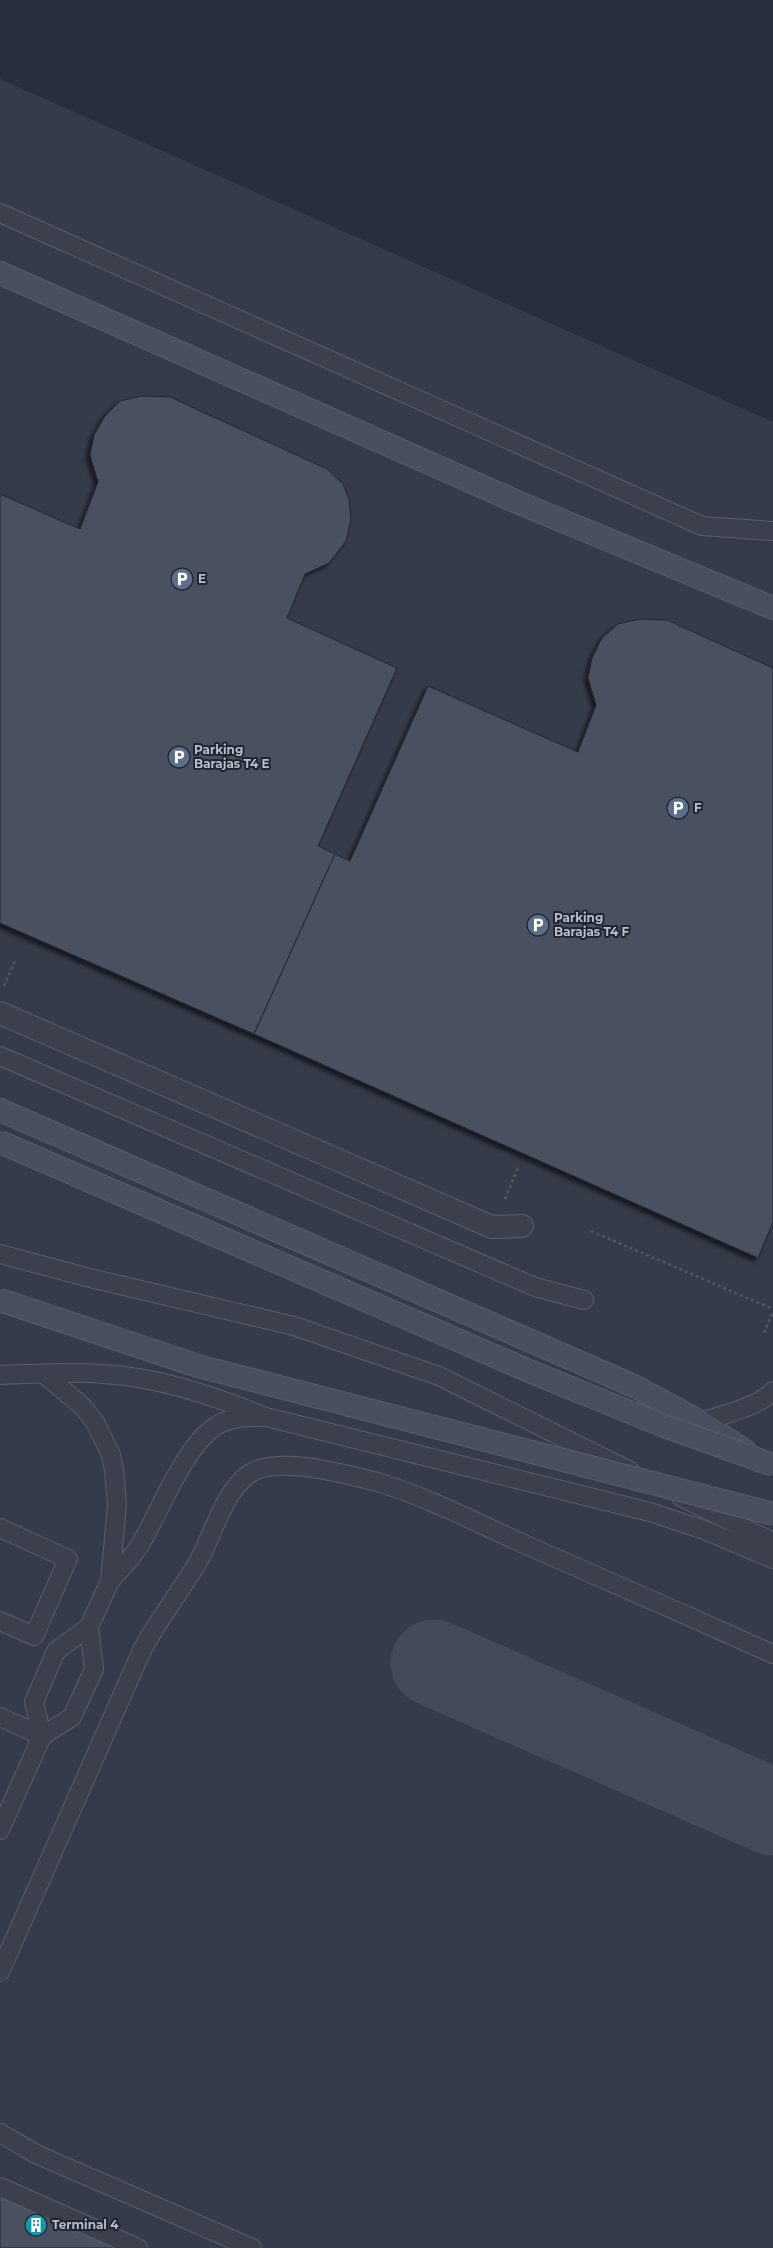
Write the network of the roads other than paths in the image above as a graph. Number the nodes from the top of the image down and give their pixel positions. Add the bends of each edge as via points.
1 (0, 213) edge
2 (0, 273) edge
3 (773, 532) edge
4 (773, 608) edge
5 (0, 1013) edge
6 (0, 1056) edge
7 (0, 1110) edge
8 (0, 1142) edge
9 (522, 1226) dead end
10 (0, 1254) edge
11 (0, 1300) edge
12 (584, 1300) dead end
13 (0, 1374) edge
14 (44, 1374) junction
15 (773, 1390) edge
16 (266, 1417) junction
17 (701, 1422) junction
18 (773, 1465) edge
19 (773, 1472) edge
20 (773, 1514) edge
21 (0, 1528) edge
22 (773, 1542) edge
23 (773, 1560) edge
24 (110, 1580) junction
25 (0, 1621) edge
26 (89, 1628) junction
27 (773, 1654) edge
28 (0, 1717) edge
29 (42, 1736) junction
30 (0, 1830) edge
31 (0, 1972) edge
32 (0, 2133) edge
33 (0, 2186) edge
34 (138, 2248) edge
35 (252, 2248) edge

1 - 3 lane via 702,526
2 - 4 street via 524,505
5 - 9 street via 492,1227
6 - 12 lane via 535,1288
7 - 17 street via 634,1386
8 - 18 street, bridge via 529,1371 664,1426
10 - 22 lane via 294,1326 439,1376
11 - 20 street, bridge via 198,1366
13 - 14 lane
14 - 16 lane via 105,1374 148,1380 211,1397
14 - 24 lane via 82,1406 95,1422 111,1455 117,1505
15 - 17 lane via 769,1395 742,1408
16 - 23 lane via 650,1512 704,1530
16 - 24 lane via 231,1419 216,1426 204,1436 182,1467 137,1549
17 - 19 street
21 - 25 lane via 68,1559 34,1636
24 - 26 lane
26 - 29 lane via 94,1670 72,1717
26 - 29 lane via 56,1650 34,1702
27 - 31 lane via 394,1488 300,1467 260,1468 238,1483 196,1565 143,1648
28 - 29 lane
29 - 30 lane
32 - 35 lane via 36,2154
33 - 34 lane

